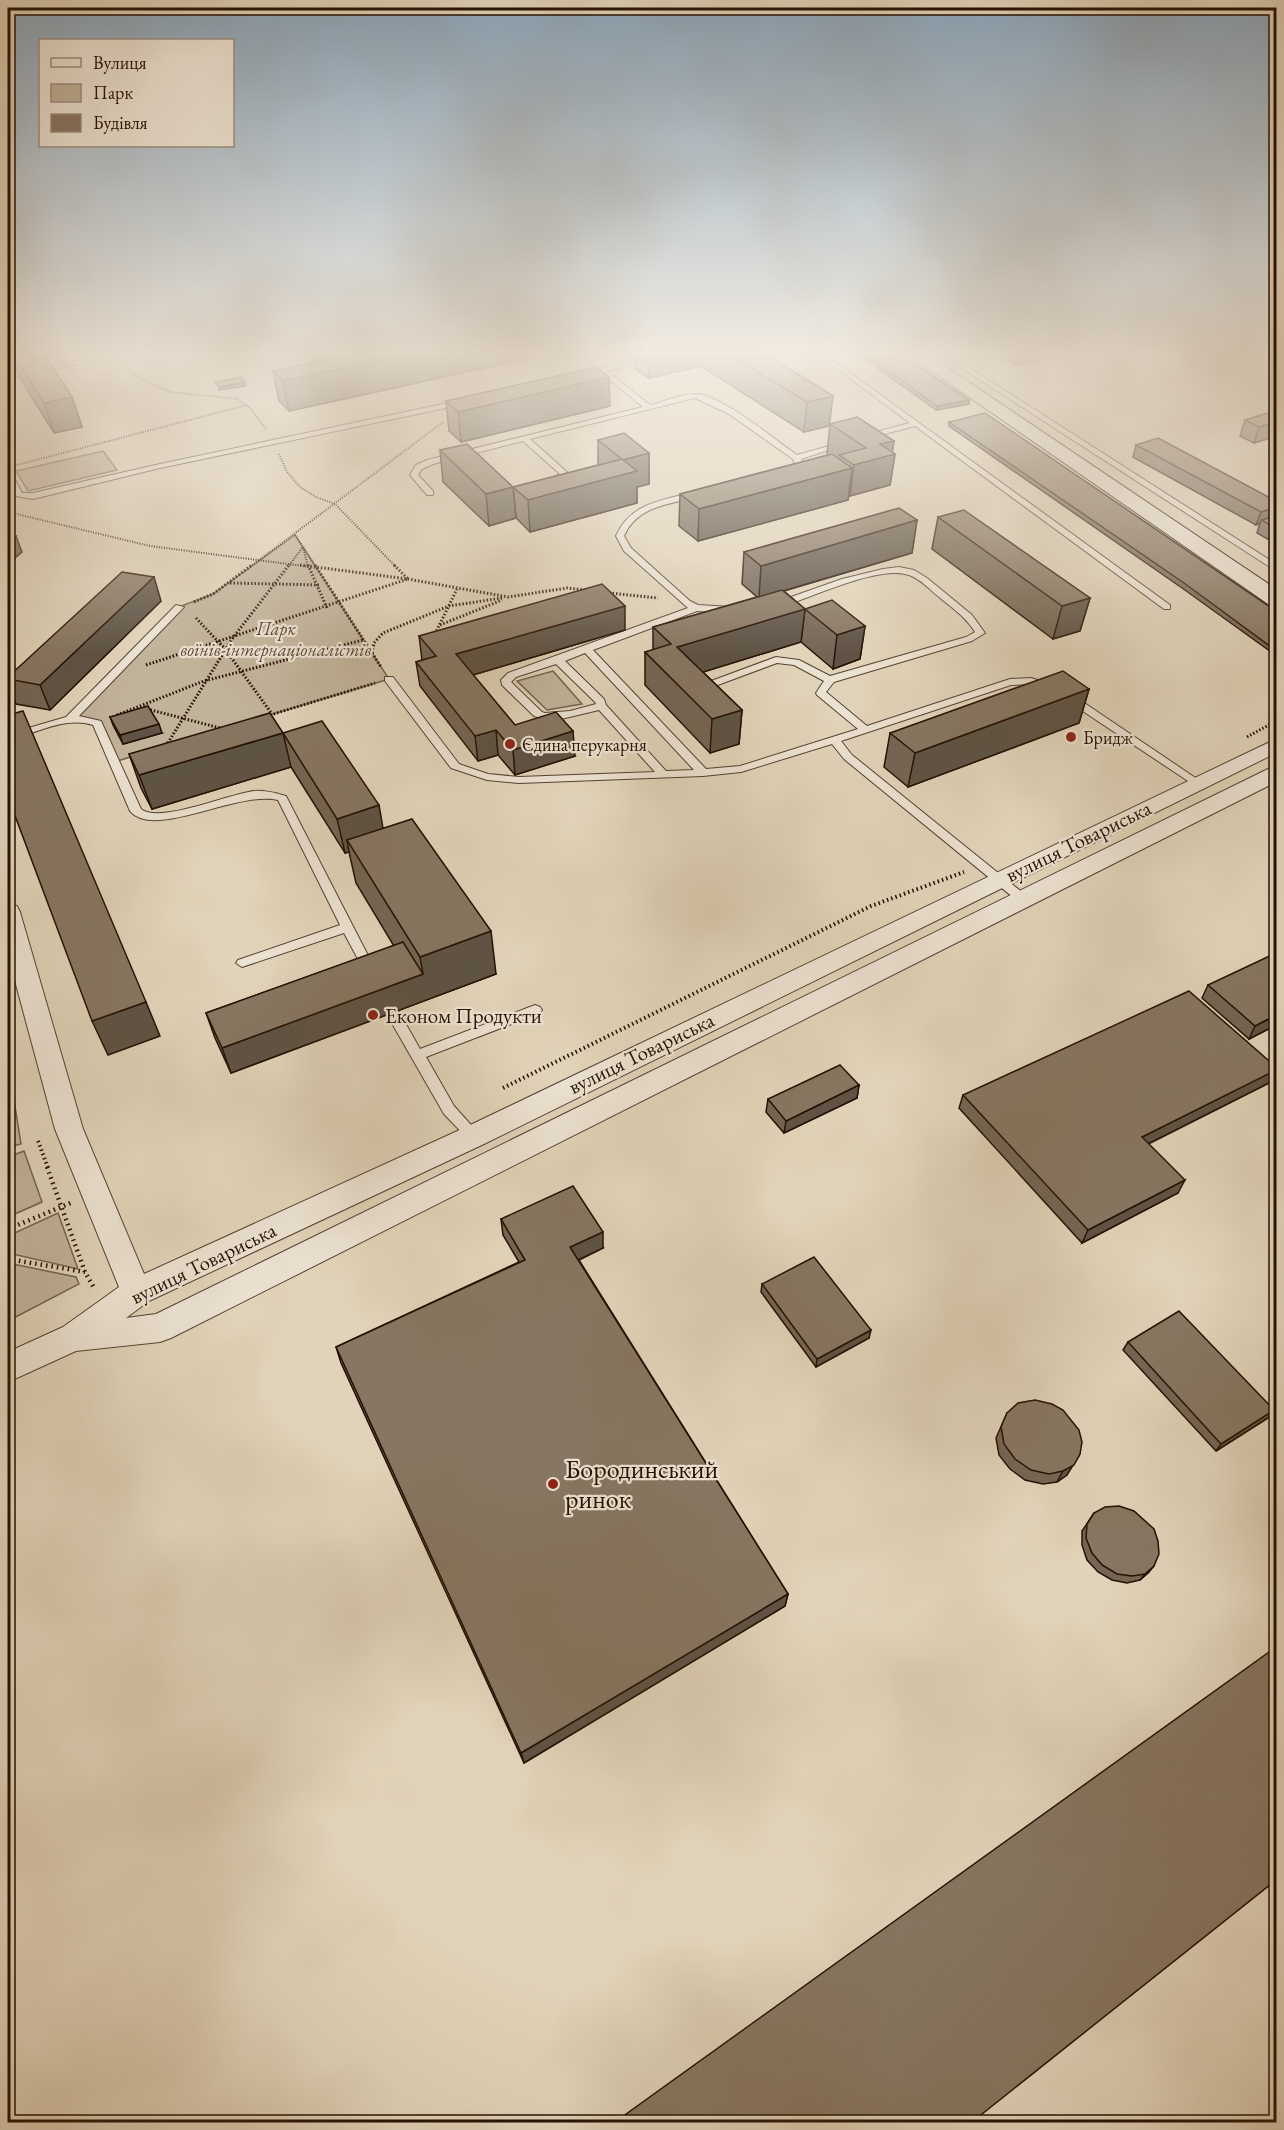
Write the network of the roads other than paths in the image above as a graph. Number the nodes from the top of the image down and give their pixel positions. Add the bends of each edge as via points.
1 (211, 455) edge
2 (457, 455) edge
3 (544, 455) edge
4 (792, 455) edge
5 (805, 455) edge
6 (959, 455) edge
7 (1065, 455) edge
8 (1101, 455) edge
9 (796, 458) junction
10 (8, 474) edge
11 (783, 474) edge
12 (543, 482) edge
13 (708, 492) edge
14 (430, 493) dead end
15 (1276, 568) edge
16 (1276, 599) edge
17 (179, 607) road end
18 (770, 607) edge
19 (1167, 607) dead end
20 (696, 608) junction
21 (746, 610) edge
22 (588, 650) junction
23 (558, 660) junction
24 (389, 679) road end
25 (830, 680) junction
26 (707, 686) edge
27 (601, 706) junction
28 (70, 719) junction
29 (864, 729) junction
30 (8, 737) edge
31 (835, 740) junction
32 (1276, 744) edge
33 (662, 773) junction
34 (704, 773) junction
35 (1276, 774) edge
36 (1198, 783) junction
37 (1172, 796) junction
38 (1198, 813) junction
39 (990, 872) junction
40 (1024, 900) junction
41 (8, 912) edge
42 (346, 927) junction
43 (242, 963) dead end
44 (374, 980) edge
45 (535, 1010) dead end
46 (393, 1012) edge
47 (418, 1055) junction
48 (474, 1136) junction
49 (138, 1291) junction
50 (74, 1337) junction
51 (8, 1367) edge

1 - 10 lane via 26,498 17,495
2 - 14 lane via 419,467 414,475
3 - 12 lane via 564,473 563,477
4 - 9 lane
5 - 9 lane
6 - 19 lane
7 - 16 street
8 - 15 lane
9 - 11 lane via 799,468
13 - 20 lane via 643,510 624,524 620,537 627,549 684,602
17 - 28 lane
18 - 25 lane via 883,570 905,570 919,576 969,617 980,633
20 - 21 lane
20 - 22 lane
22 - 23 lane
22 - 34 lane
23 - 27 lane
23 - 27 lane via 512,675 506,683 543,717
24 - 33 lane via 455,766 465,771 519,780
25 - 26 lane via 796,662 776,660
25 - 29 lane via 821,693
27 - 33 lane
28 - 30 lane
28 - 42 lane via 97,723 141,816 155,819 260,794 282,798
29 - 31 lane
29 - 36 lane via 1010,682 1041,682
31 - 34 lane via 741,770
31 - 39 lane via 848,757
32 - 36 street, вулиця Товариська
33 - 34 lane
35 - 38 street, вулиця Товариська
36 - 37 street, вулиця Товариська
37 - 38 street
37 - 39 street, вулиця Товариська
38 - 40 street, вулиця Товариська
39 - 40 lane
39 - 48 street, вулиця Товариська
40 - 50 street, вулиця Товариська via 160,1328
41 - 49 street via 69,1129
42 - 43 lane
42 - 44 lane
45 - 47 lane
46 - 47 lane
47 - 48 lane via 449,1110
48 - 49 street, вулиця Товариська
49 - 50 street, вулиця Товариська
50 - 51 street

